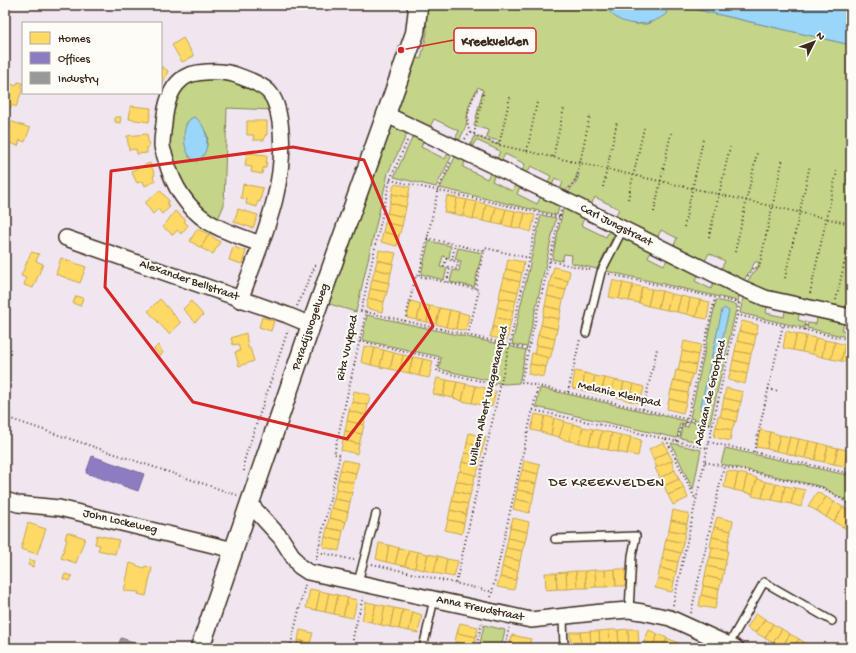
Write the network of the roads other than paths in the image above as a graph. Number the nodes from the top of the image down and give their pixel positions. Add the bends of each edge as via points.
1 (416, 5) edge
2 (387, 115) junction
3 (623, 229) junction
4 (66, 238) dead end
5 (260, 244) junction
6 (240, 300) junction
7 (851, 317) edge
8 (311, 325) junction
9 (586, 333) road end
10 (5, 500) edge
11 (246, 500) junction
12 (376, 514) dead end
13 (555, 539) dead end
14 (234, 550) junction
15 (362, 583) junction
16 (434, 599) junction
17 (629, 610) junction
18 (563, 618) junction
19 (832, 621) dead end
20 (733, 646) edge
21 (200, 648) edge
22 (423, 648) edge
23 (564, 648) edge

1 - 2 street, Paradijsvogelweg via 418,8 415,33
2 - 3 street, Carl Jungstraat
2 - 8 street, Paradijsvogelweg
3 - 7 street, Carl Jungstraat via 742,296 765,298
3 - 9 lane via 601,272
4 - 6 street, Alexander Bellstraat
5 - 5 street via 272,216 280,174 282,137 275,100 268,90 231,73 188,74 179,81 171,94 165,113 162,147 172,179 185,201 208,221
5 - 6 street
6 - 8 street, Alexander Bellstraat
8 - 11 street, Paradijsvogelweg
10 - 14 street, John Lockeweg via 18,504 59,508
11 - 14 street, Paradijsvogelweg
11 - 15 street, Anna Freudstraat via 281,538 299,566 311,573
12 - 15 lane via 364,562
13 - 17 lane via 636,536 632,556
14 - 21 street, Paradijsvogelweg
15 - 16 street, Anna Freudstraat
16 - 18 street, Anna Freudstraat via 531,620
16 - 22 lane
17 - 18 street, Anna Freudstraat
17 - 20 street, Anna Freudstraat via 670,618
18 - 23 lane
19 - 20 lane via 764,582

